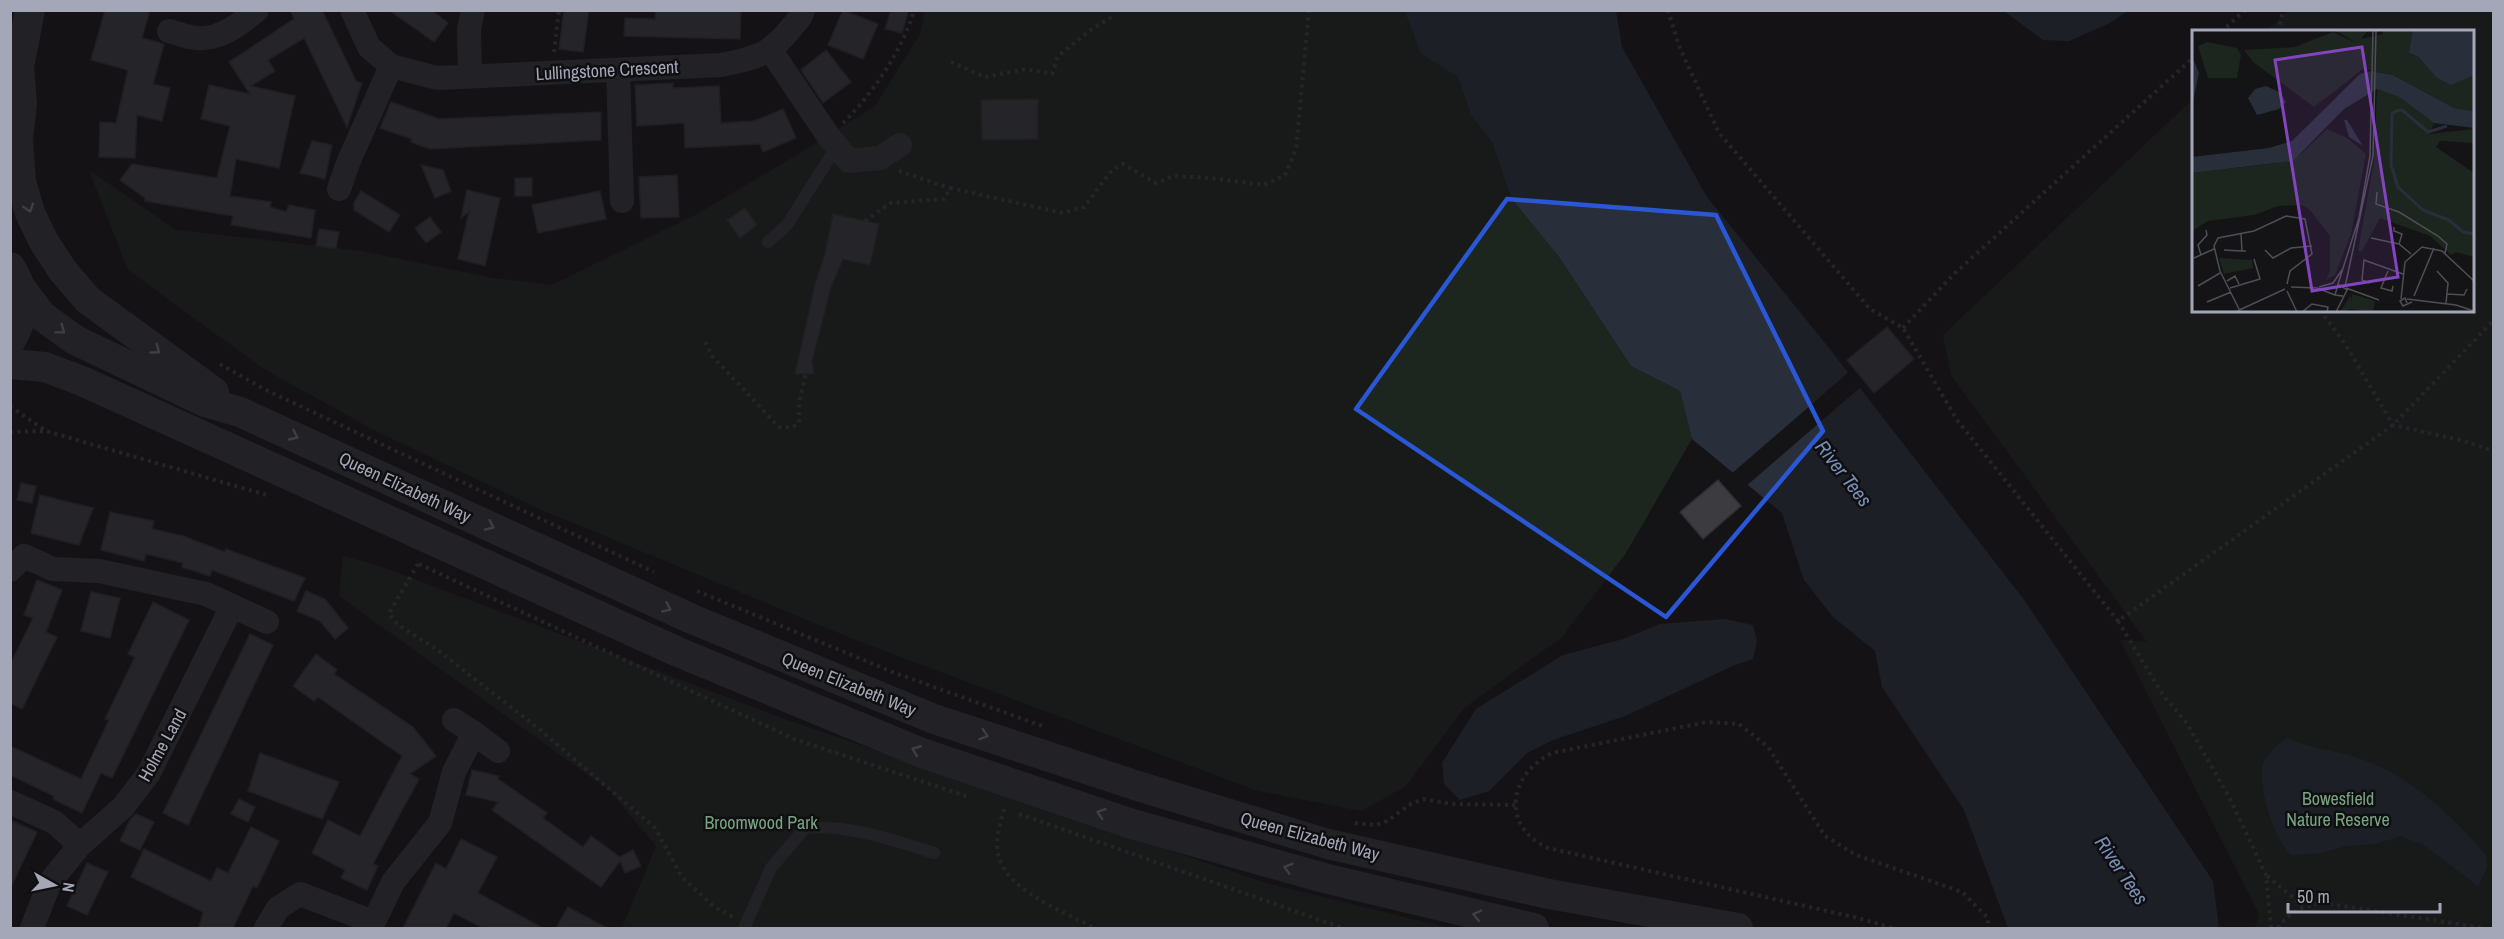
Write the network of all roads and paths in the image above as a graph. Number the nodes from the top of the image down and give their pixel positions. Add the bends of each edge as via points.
1 (30, 10) edge
2 (257, 10) edge
3 (352, 10) edge
4 (473, 10) edge
5 (559, 10) edge
6 (803, 10) edge
7 (914, 10) edge
8 (1111, 10) edge
9 (1310, 10) edge
10 (1668, 10) edge
11 (2245, 10) edge
12 (2283, 10) edge
13 (2224, 30) edge
14 (2279, 30) edge
15 (169, 31) dead end
16 (771, 51) junction
17 (2192, 58) edge
18 (951, 62) dead end
19 (391, 66) junction
20 (15, 70) edge
21 (618, 70) junction
22 (552, 73) junction
23 (470, 76) junction
24 (833, 142) junction
25 (890, 151) joint
26 (950, 188) junction
27 (339, 189) dead end
28 (622, 201) dead end
29 (865, 221) dead end
30 (768, 242) dead end
31 (16, 278) edge
32 (2321, 312) edge
33 (2493, 320) edge
34 (1903, 328) junction
35 (10, 342) edge
36 (705, 342) dead end
37 (216, 361) dead end
38 (10, 364) edge
39 (806, 374) dead end
40 (10, 406) edge
41 (240, 412) junction
42 (2393, 425) junction
43 (46, 431) junction
44 (10, 432) edge
45 (2493, 450) edge
46 (277, 498) dead end
47 (407, 558) dead end
48 (10, 570) edge
49 (656, 573) dead end
50 (689, 588) dead end
51 (232, 606) junction
52 (2118, 621) junction
53 (267, 622) dead end
54 (1055, 730) dead end
55 (498, 752) dead end
56 (10, 802) edge
57 (1515, 805) junction
58 (1004, 809) dead end
59 (1353, 823) dead end
60 (81, 845) junction
61 (934, 853) dead end
62 (2266, 875) junction
63 (2303, 906) junction
64 (372, 925) edge
65 (745, 927) edge
66 (32, 928) edge
67 (266, 928) edge
68 (1094, 928) edge
69 (1534, 928) edge
70 (1738, 928) edge
71 (1893, 928) edge
72 (1988, 928) edge
73 (2271, 928) edge
74 (2278, 928) edge
75 (2482, 928) edge

1 - 20 street
2 - 15 street via 235,29 211,36 198,39
3 - 19 street, Lullingstone Crescent via 369,47
4 - 23 street via 469,29
5 - 22 path
6 - 16 street
7 - 24 path via 885,70
8 - 18 path via 1110,18 1058,56 1052,74 1026,69 985,76
9 - 26 path via 1296,149 1286,175 1264,185 1174,176 1156,183 1124,164 1112,170 1084,207 1063,213
10 - 34 path via 1679,46 1719,133 1870,309
11 - 13 path
12 - 14 path
16 - 21 street, Lullingstone Crescent via 721,65
16 - 24 street
17 - 34 path via 1954,273
19 - 23 street, Lullingstone Crescent via 437,78
19 - 27 street
20 -> 41 street via 22,104 18,139 21,182 30,213 63,271 88,300
21 - 22 street, Lullingstone Crescent
21 - 28 street
22 - 23 street, Lullingstone Crescent
24 - 25 street via 849,161
24 - 30 lane via 787,225
25 - 26 path via 897,171
26 - 29 path via 944,199 890,203
31 - 35 street via 22,309 18,330
31 -> 41 street, Queen Elizabeth Way via 42,316 75,340 205,402
32 - 42 path
33 - 42 path
34 - 52 path via 1957,420
36 - 39 path via 713,357 779,426 793,427 799,423
37 - 49 path via 266,390
69 -> 38 street, Queen Elizabeth Way via 1324,878 1129,823 922,753 678,652 82,381 45,367
40 - 43 path
41 -> 70 street, Queen Elizabeth Way via 692,620 934,719 1328,844 1549,894
42 - 45 path
42 - 52 path
43 - 44 path
43 - 46 path
47 - 65 path via 418,564 389,613 397,624 476,679 655,828 682,878 713,906
48 - 51 street via 24,556 53,569 99,571 206,594
50 - 54 path via 895,673
51 - 53 street
51 - 60 street, Holme Land via 149,773 123,807
52 - 62 path via 2163,695 2188,725
55 - 64 street via 464,726 440,823 393,882
56 - 60 street via 54,822
57 - 59 path via 1423,799 1376,825
57 - 71 path via 1528,835 1548,848
57 - 72 path via 1523,776 1538,760 1552,753 1707,722 1739,724 1768,747 1825,836 1856,855 1962,892 1988,918
58 - 68 path via 997,833 998,855 1008,876 1028,892
60 - 66 street, Holme Land via 50,882
61 - 65 lane via 837,828 805,828 771,868
62 - 63 path
62 - 73 path
63 - 74 path
63 - 75 path via 2323,903
64 - 67 street via 300,894 278,908

